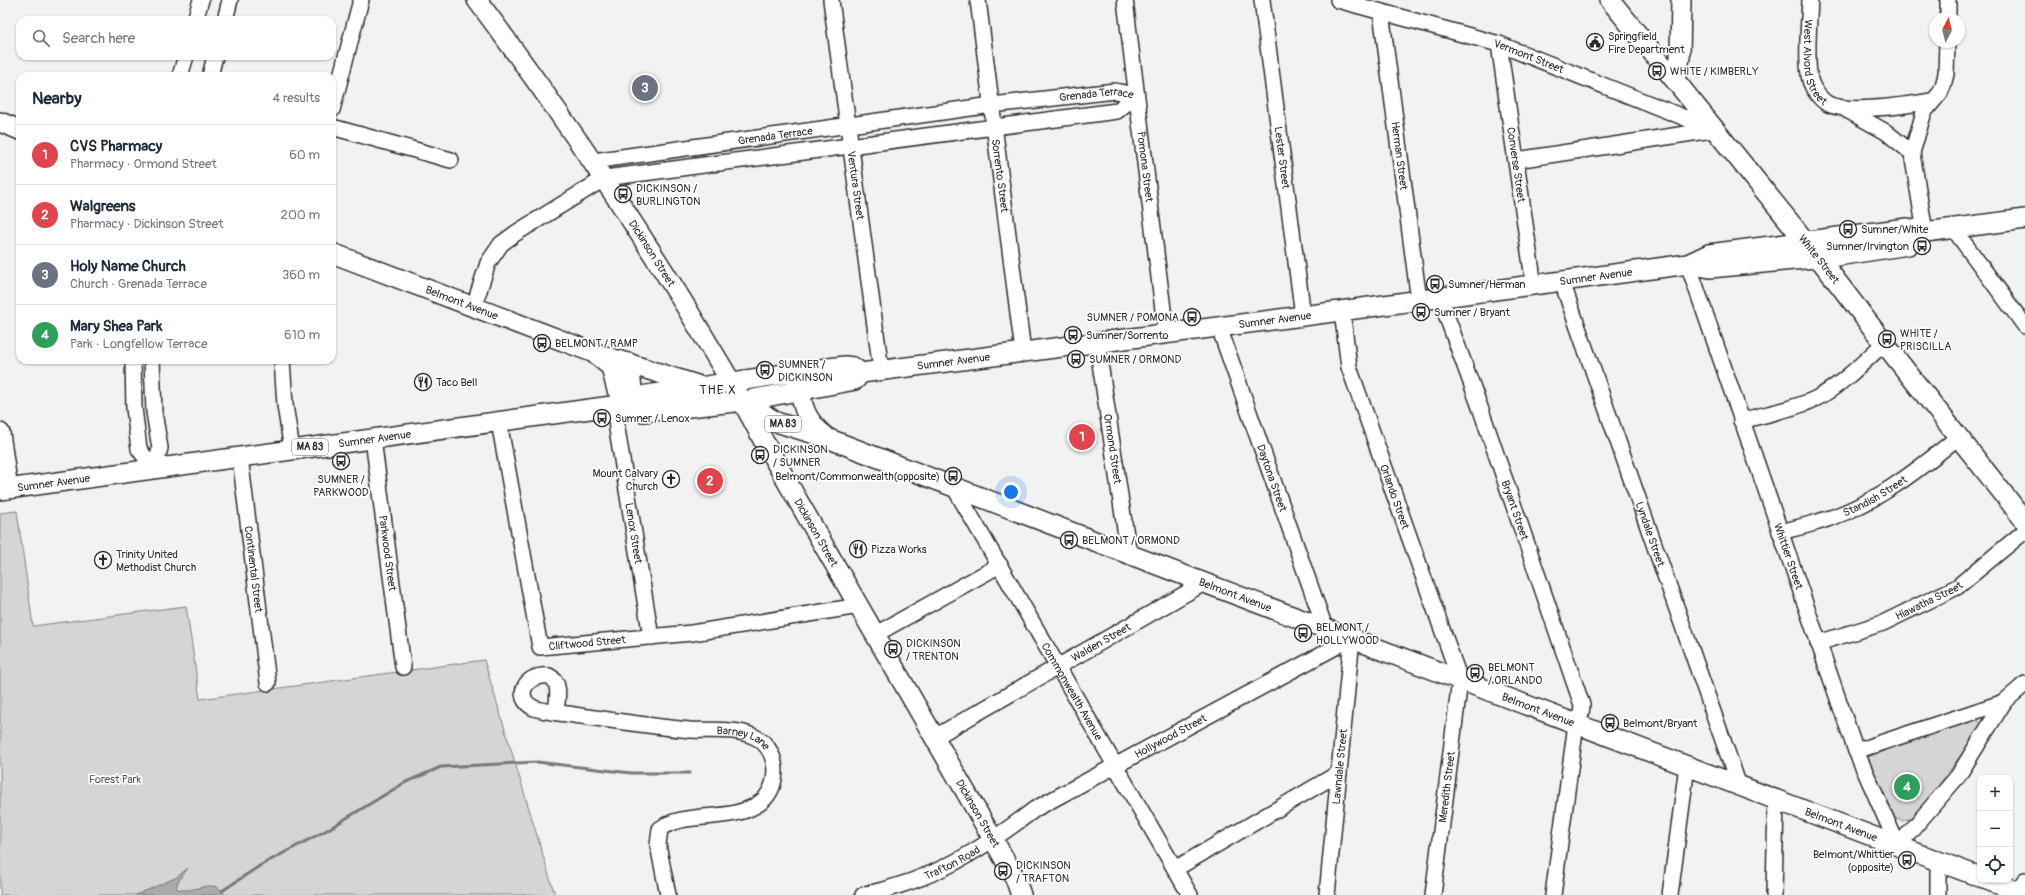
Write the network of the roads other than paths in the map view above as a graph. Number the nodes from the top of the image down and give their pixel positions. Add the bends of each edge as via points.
1 (201, 0) edge
2 (230, 0) edge
3 (361, 0) edge
4 (477, 0) edge
5 (831, 0) edge
6 (978, 0) edge
7 (1125, 0) edge
8 (1262, 0) edge
9 (1338, 0) edge
10 (1610, 0) edge
11 (1681, 0) edge
12 (1810, 0) edge
13 (1948, 0) edge
14 (1381, 12) junction
15 (1948, 12) edge
16 (197, 16) edge
17 (226, 16) edge
18 (1499, 44) junction
19 (1947, 48) edge
20 (185, 60) edge
21 (214, 60) edge
22 (181, 72) edge
23 (211, 72) edge
24 (1675, 79) junction
25 (336, 95) edge
26 (1136, 95) junction
27 (1932, 101) junction
28 (992, 106) junction
29 (1844, 108) junction
30 (0, 122) edge
31 (848, 126) junction
32 (994, 127) junction
33 (16, 128) edge
34 (336, 128) edge
35 (1713, 130) junction
36 (851, 146) junction
37 (1912, 153) junction
38 (451, 160) dead end
39 (1517, 160) junction
40 (593, 161) junction
41 (605, 178) junction
42 (2025, 219) edge
43 (1953, 228) junction
44 (1925, 232) junction
45 (1804, 242) junction
46 (336, 254) edge
47 (1818, 257) junction
48 (1688, 264) junction
49 (1562, 282) junction
50 (1534, 286) junction
51 (1440, 298) junction
52 (1419, 301) junction
53 (474, 306) junction
54 (1342, 311) junction
55 (1303, 316) junction
56 (2025, 326) edge
57 (1219, 327) junction
58 (1166, 334) junction
59 (1097, 343) junction
60 (1884, 343) junction
61 (592, 352) junction
62 (1023, 352) junction
63 (629, 363) junction
64 (133, 364) edge
65 (152, 364) edge
66 (282, 364) edge
67 (881, 370) junction
68 (797, 372) junction
69 (861, 373) junction
70 (731, 382) junction
71 (702, 386) junction
72 (800, 391) junction
73 (744, 400) junction
74 (625, 402) junction
75 (1741, 421) junction
76 (499, 422) junction
77 (0, 433) edge
78 (1958, 437) junction
79 (828, 438) junction
80 (373, 439) junction
81 (292, 450) junction
82 (240, 457) junction
83 (154, 469) junction
84 (954, 486) junction
85 (4, 489) edge
86 (2025, 521) edge
87 (2025, 531) edge
88 (1780, 532) junction
89 (1130, 555) junction
90 (1000, 565) junction
91 (1204, 583) junction
92 (859, 606) junction
93 (1325, 628) junction
94 (876, 634) junction
95 (651, 637) junction
96 (1352, 638) junction
97 (1818, 643) junction
98 (1059, 666) junction
99 (403, 667) dead end
100 (1460, 680) junction
101 (268, 683) dead end
102 (2025, 684) edge
103 (2004, 702) junction
104 (556, 712) dead end
105 (1576, 724) junction
106 (935, 737) junction
107 (1856, 751) junction
108 (1687, 766) junction
109 (1116, 767) junction
110 (1339, 773) junction
111 (1738, 786) junction
112 (1776, 800) junction
113 (994, 840) junction
114 (1898, 846) junction
115 (1938, 861) junction
116 (1175, 869) junction
117 (1977, 876) edge
118 (2000, 883) edge
119 (2022, 888) edge
120 (668, 895) edge
121 (863, 895) edge
122 (1021, 895) edge
123 (1190, 895) edge
124 (1328, 895) edge
125 (1433, 895) edge
126 (1553, 895) edge
127 (1670, 895) edge
128 (1774, 895) edge
129 (1938, 895) edge

1 - 16 street
2 - 17 street
3 - 25 street
4 - 40 main road, Dickinson Street
5 - 31 street, Ventura Street
6 - 28 street, Sorrento Street
7 - 26 street, Pomona Street
8 - 55 street, Lester Street
9 - 14 street, Vermont Street
10 - 24 main road, White Street
11 - 24 main road via 1680,58
12 - 29 street, West Alvord Street via 1810,82 1823,100
13 - 15 street
14 - 18 street, Vermont Street
14 - 52 street, Herman Street
18 - 35 street, Vermont Street
18 - 39 street, Converse Street
19 - 27 street via 1944,83 1940,93
20 - 22 street
21 - 23 street
24 - 35 main road, White Street
26 - 28 street, Grenada Terrace via 1115,90
26 - 32 street, Grenada Terrace via 1117,111
26 - 58 street, Pomona Street
27 - 29 street, West Alvord Street via 1902,106
27 - 37 street via 1921,118
28 - 31 street, Grenada Terrace
28 - 32 street, Sorrento Street
29 - 37 street, West Alvord Street via 1886,132
30 - 33 main road
31 - 36 street, Ventura Street
31 - 40 street, Grenada Terrace
32 - 36 street, Grenada Terrace
32 - 62 street, Sorrento Street
34 - 38 street
35 - 39 street
35 - 45 main road, White Street
36 - 41 street, Grenada Terrace
36 - 67 street, Ventura Street
37 - 44 street
39 - 50 street, Converse Street
40 - 41 main road, Dickinson Street
41 - 53 street via 501,244 488,263
41 - 70 main road, Dickinson Street
42 - 43 main road, Sumner Avenue
43 - 44 main road, Sumner Avenue
43 - 56 street
44 - 45 main road, Sumner Avenue via 1907,228
44 - 47 main road, Sumner Avenue via 1908,245
45 - 47 main road, White Street
45 - 48 main road, Sumner Avenue via 1709,254
46 - 53 main road, Belmont Avenue
47 - 48 main road, Sumner Avenue via 1710,268
47 - 60 main road, White Street
48 - 49 main road, Sumner Avenue
48 - 75 street, Whittier Street
49 - 50 main road, Sumner Avenue
49 - 111 street, Lyndale Street
50 - 51 main road, Sumner Avenue
51 - 52 main road, Sumner Avenue
51 - 105 street, Bryant Street via 1578,688 1582,705
52 - 54 main road, Sumner Avenue
53 - 61 main road, Belmont Avenue
54 - 55 main road, Sumner Avenue
54 - 100 street, Orlando Street via 1349,366
55 - 57 main road, Sumner Avenue
57 - 58 main road, Sumner Avenue
57 - 93 street, Daytona Street
58 - 59 main road, Sumner Avenue
59 - 62 main road, Sumner Avenue
59 - 89 street, Ormond Street
60 - 75 street via 1816,399
60 - 78 main road, White Street
61 - 63 main road, Belmont Avenue
61 - 74 main road, Belmont Avenue via 611,367 617,390
62 - 67 main road, Sumner Avenue
63 - 71 main road, Belmont Avenue
63 - 74 main road via 632,389
64 - 83 street via 134,408 139,449
65 - 83 street via 154,412 160,448
66 - 81 street
67 - 69 main road, Sumner Avenue
68 - 69 main road, Sumner Avenue via 845,366 854,367
68 - 70 main road, Sumner Avenue / MA 83
68 - 72 main road, Belmont Avenue / MA 83
69 - 72 main road, Sumner Avenue via 855,380
70 - 71 main road, Sumner Avenue / MA 83
70 - 73 main road, Dickinson Street
71 - 74 main road, Sumner Avenue / MA 83 via 641,396
72 - 73 main road, Sumner Avenue
72 - 79 main road, Belmont Avenue / MA 83 via 805,414 813,426
73 - 74 main road, Sumner Avenue via 643,412
73 - 79 main road, Belmont Avenue / MA 83 via 776,422
73 - 92 main road, Dickinson Street via 763,440
74 - 76 main road, Sumner Avenue / MA 83
74 - 95 street, Lenox Street via 616,417 617,429
75 - 88 street, Whittier Street
76 - 80 main road, Sumner Avenue / MA 83
76 - 95 street, Cliftwood Street via 540,647
77 - 85 main road
78 - 86 main road, White Street
78 - 88 street, Standish Street via 1920,469 1869,501 1819,522
79 - 84 main road, Belmont Avenue / MA 83
80 - 81 main road, Sumner Avenue / MA 83
80 - 99 street, Parkwood Street
81 - 82 main road, Sumner Avenue / MA 83
82 - 83 main road, Sumner Avenue / MA 83
82 - 101 street, Continental Street
83 - 85 main road, Sumner Avenue / MA 83
84 - 89 main road, Belmont Avenue / MA 83
84 - 90 street, Commonwealth Avenue
87 - 97 street, Hiawatha Street via 1957,587 1883,623
88 - 97 street, Whittier Street
89 - 91 main road, Belmont Avenue / MA 83
90 - 94 street
90 - 98 street, Commonwealth Avenue
91 - 93 main road, Belmont Avenue / MA 83
91 - 98 street, Walden Street
92 - 94 main road, Dickinson Street
92 - 95 street, Cliftwood Street via 692,633
93 - 96 main road, Belmont Avenue / MA 83
94 - 106 main road, Dickinson Street
96 - 100 main road, Belmont Avenue / MA 83
96 - 109 street, Hollywood Street
96 - 110 street, Lawndale Street
97 - 107 street, Whittier Street
98 - 106 street, Walden Street
98 - 109 street, Commonwealth Avenue
100 - 105 main road, Belmont Avenue / MA 83
100 - 125 street, Meredith Street
102 - 103 street
103 - 107 street
103 - 114 street via 1958,776
104 - 120 street, Barney Lane via 664,727 740,732 758,738 769,751 774,762 775,779 769,794 761,802 749,810 735,814 684,820 660,829 658,843
105 - 108 main road, Belmont Avenue / MA 83
105 - 126 street, Bryant Street
106 - 113 main road, Dickinson Street
107 - 114 street, Whittier Street
108 - 111 main road, Belmont Avenue / MA 83
108 - 127 street
109 - 113 street, Hollywood Street via 1036,810
109 - 116 street, Commonwealth Avenue
110 - 116 street
110 - 124 street, Lawndale Street
111 - 112 main road, Belmont Avenue / MA 83
112 - 114 main road, Belmont Avenue / MA 83
112 - 128 street
113 - 121 street, Trafton Road via 923,879
113 - 122 main road, Dickinson Street
114 - 115 main road, Belmont Avenue / MA 83
115 - 117 main road, Belmont Avenue / MA 83
115 - 129 street
116 - 123 street, Commonwealth Avenue
118 - 119 main road

